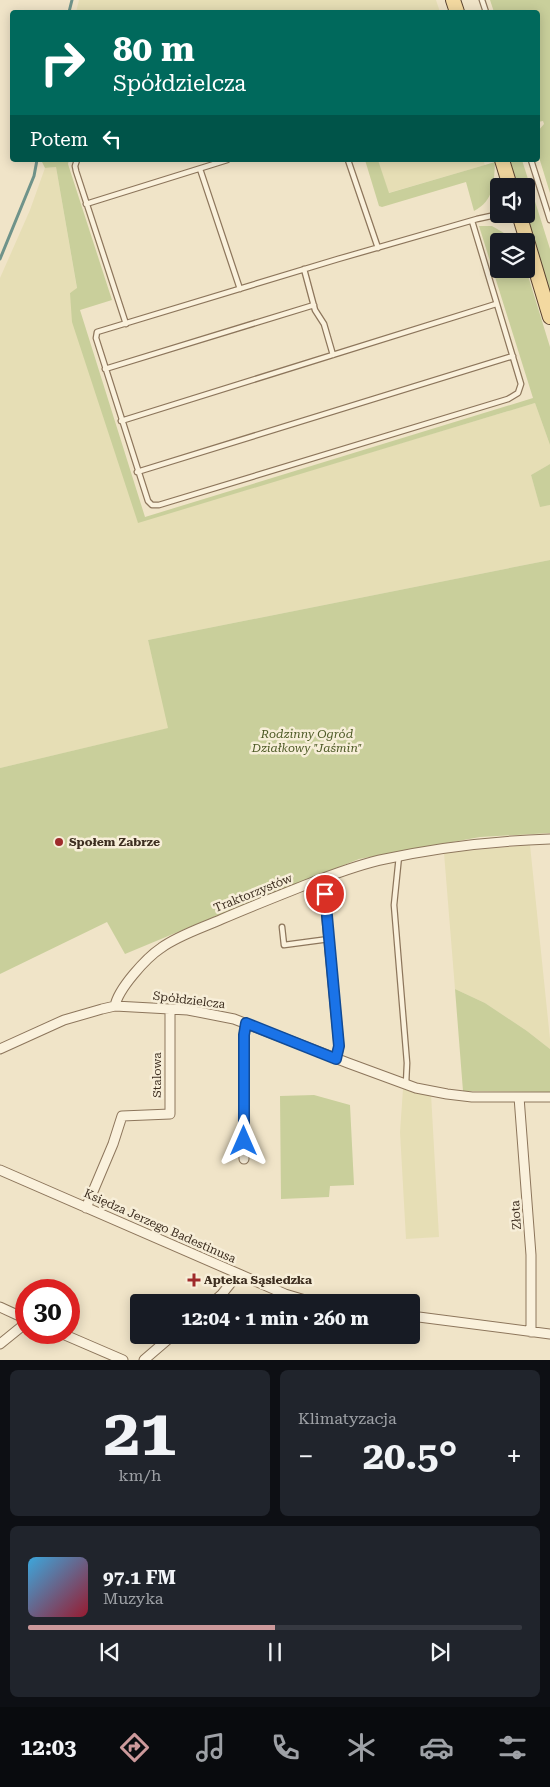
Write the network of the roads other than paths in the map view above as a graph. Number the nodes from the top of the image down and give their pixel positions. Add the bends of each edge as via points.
1 (76, 162) edge
2 (222, 162) edge
3 (349, 162) edge
4 (503, 162) edge
5 (532, 162) edge
6 (200, 169) junction
7 (508, 178) edge
8 (86, 204) junction
9 (490, 216) edge
10 (550, 220) edge
11 (472, 221) junction
12 (522, 223) edge
13 (378, 248) junction
14 (304, 269) junction
15 (240, 289) junction
16 (496, 304) junction
17 (314, 305) junction
18 (550, 317) edge
19 (126, 324) junction
20 (333, 355) junction
21 (513, 356) junction
22 (105, 369) junction
23 (121, 421) junction
24 (137, 472) junction
25 (550, 839) edge
26 (399, 856) junction
27 (323, 878) junction
28 (282, 927) dead end
29 (329, 938) junction
30 (115, 1006) junction
31 (170, 1009) junction
32 (246, 1023) junction
33 (0, 1049) edge
34 (336, 1059) junction
35 (406, 1084) junction
36 (519, 1097) junction
37 (550, 1097) edge
38 (244, 1159) dead end
39 (0, 1170) edge
40 (86, 1208) junction
41 (238, 1274) junction
42 (222, 1294) edge
43 (285, 1294) edge
44 (0, 1307) edge
45 (15, 1315) edge
46 (420, 1317) edge
47 (15, 1331) edge
48 (531, 1332) junction
49 (550, 1334) edge
50 (80, 1341) edge
51 (0, 1344) edge
52 (163, 1344) edge
53 (123, 1360) edge
54 (144, 1360) edge

1 - 8 lane via 76,172
2 - 6 lane
3 - 13 lane
4 - 7 main road
5 - 10 lane
6 - 8 lane
6 - 15 lane
8 - 19 lane
9 - 11 lane
11 - 13 lane
11 - 16 lane
12 - 18 main road
13 - 14 lane
14 - 15 lane
14 - 17 lane
15 - 19 lane
16 - 20 lane
16 - 21 lane
17 - 20 lane via 324,324
17 - 22 lane
19 - 22 lane via 97,332
20 - 23 lane
21 - 24 lane
21 - 24 lane via 521,384 518,393 508,399 158,505 148,501
22 - 23 lane
23 - 24 lane
25 - 26 street, Traktorzystów via 469,844
26 - 27 street, Traktorzystów
26 - 35 lane via 394,905
27 - 29 street
27 - 30 street, Traktorzystów via 166,944 146,961 121,991
28 - 29 lane via 284,945
29 - 34 street via 339,1046
30 - 31 street, Spółdzielcza
30 - 33 street, Spółdzielcza via 76,1016
31 - 32 street, Spółdzielcza via 211,1014
31 - 40 street, Stalowa via 170,1114 122,1116 114,1144
32 - 34 street, Spółdzielcza
32 - 38 street
34 - 35 street, Spółdzielcza
35 - 36 street, Spółdzielcza via 460,1096
36 - 37 street, Spółdzielcza
36 - 48 street, Złota via 531,1256
39 - 40 street, Księdza Jerzego Badestinusa
40 - 41 street, Księdza Jerzego Badestinusa
41 - 42 street
41 - 43 street, Księdza Jerzego Badestinusa
44 - 45 street
46 - 48 street
47 - 51 street
48 - 49 street
50 - 53 street
52 - 54 street

